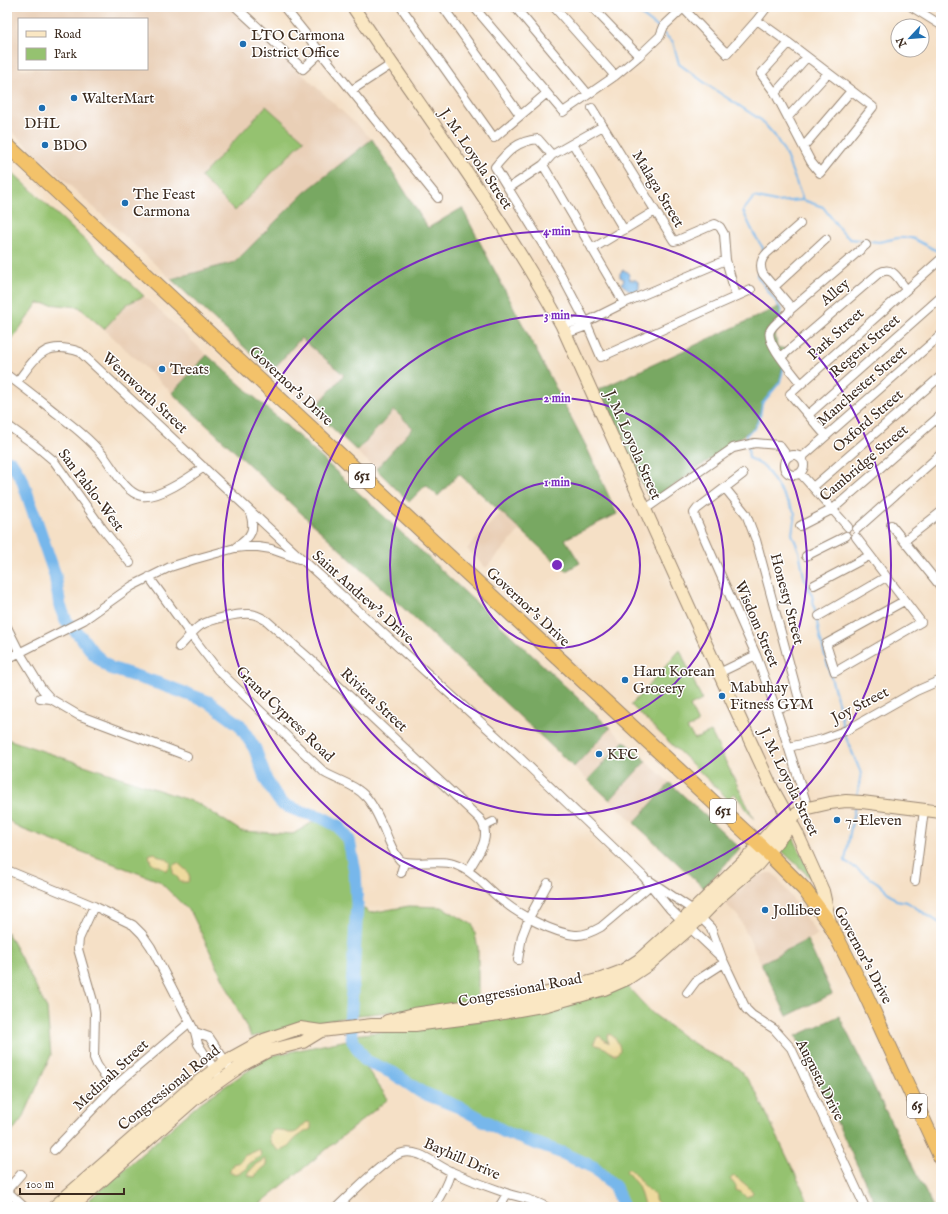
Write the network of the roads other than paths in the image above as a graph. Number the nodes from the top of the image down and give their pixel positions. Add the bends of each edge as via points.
1 (236, 7) edge
2 (284, 7) edge
3 (353, 7) edge
4 (401, 7) edge
5 (443, 7) edge
6 (474, 7) edge
7 (515, 7) edge
8 (554, 7) edge
9 (592, 7) edge
10 (683, 7) edge
11 (767, 7) edge
12 (912, 7) edge
13 (757, 20) junction
14 (941, 26) edge
15 (788, 43) junction
16 (321, 52) junction
17 (639, 56) junction
18 (807, 57) junction
19 (392, 64) junction
20 (828, 73) junction
21 (615, 76) junction
22 (352, 90) junction
23 (851, 91) junction
24 (547, 93) junction
25 (775, 93) junction
26 (588, 94) junction
27 (592, 108) dead end
28 (520, 116) junction
29 (788, 117) junction
30 (603, 126) junction
31 (7, 144) edge
32 (573, 144) junction
33 (804, 146) junction
34 (552, 155) junction
35 (543, 164) junction
36 (509, 188) junction
37 (438, 198) dead end
38 (655, 211) junction
39 (800, 224) dead end
40 (624, 230) junction
41 (826, 239) dead end
42 (866, 245) dead end
43 (592, 249) junction
44 (941, 259) edge
45 (726, 260) junction
46 (774, 287) junction
47 (906, 289) junction
48 (751, 290) dead end
49 (736, 296) junction
50 (941, 298) edge
51 (624, 303) junction
52 (790, 310) junction
53 (586, 322) junction
54 (568, 328) junction
55 (941, 335) edge
56 (781, 357) junction
57 (7, 375) edge
58 (941, 376) edge
59 (17, 382) junction
60 (801, 384) junction
61 (808, 415) junction
62 (941, 415) edge
63 (7, 425) edge
64 (826, 436) junction
65 (941, 454) edge
66 (788, 457) junction
67 (801, 458) junction
68 (204, 467) junction
69 (800, 473) junction
70 (744, 474) dead end
71 (813, 487) junction
72 (725, 488) junction
73 (833, 509) junction
74 (249, 510) junction
75 (644, 510) junction
76 (941, 512) edge
77 (891, 525) dead end
78 (800, 526) dead end
79 (848, 527) junction
80 (856, 533) junction
81 (846, 536) junction
82 (904, 541) junction
83 (235, 548) junction
84 (806, 556) dead end
85 (869, 556) junction
86 (304, 561) junction
87 (130, 562) dead end
88 (149, 577) junction
89 (886, 577) junction
90 (814, 584) dead end
91 (941, 587) edge
92 (904, 601) junction
93 (819, 616) dead end
94 (7, 627) edge
95 (191, 635) junction
96 (179, 647) dead end
97 (20, 653) junction
98 (756, 655) junction
99 (7, 659) edge
100 (719, 673) junction
101 (941, 680) edge
102 (40, 698) dead end
103 (51, 699) junction
104 (776, 709) junction
105 (788, 747) junction
106 (187, 756) dead end
107 (808, 808) junction
108 (924, 810) junction
109 (941, 812) edge
110 (789, 819) junction
111 (493, 822) dead end
112 (485, 826) junction
113 (764, 849) junction
114 (404, 863) junction
115 (7, 870) edge
116 (468, 871) junction
117 (401, 873) dead end
118 (915, 881) dead end
119 (548, 883) dead end
120 (652, 884) junction
121 (94, 906) junction
122 (696, 914) junction
123 (529, 918) junction
124 (686, 924) junction
125 (830, 924) junction
126 (518, 960) dead end
127 (723, 960) junction
128 (687, 993) dead end
129 (190, 1022) junction
130 (321, 1030) junction
131 (195, 1032) junction
132 (226, 1062) junction
133 (215, 1070) junction
134 (233, 1072) junction
135 (222, 1080) junction
136 (115, 1086) junction
137 (54, 1150) dead end
138 (941, 1158) edge
139 (451, 1171) junction
140 (21, 1174) dead end
141 (7, 1191) edge
142 (507, 1194) junction
143 (24, 1207) edge
144 (54, 1207) edge
145 (72, 1207) edge
146 (336, 1207) edge
147 (433, 1207) edge
148 (499, 1207) edge
149 (546, 1207) edge
150 (865, 1207) edge

1 - 16 street via 303,69
2 - 16 street
3 - 19 main road, J. M. Loyola Street / 65
4 - 28 street via 494,138
5 - 28 street
6 - 24 street
7 - 26 street
8 - 21 street
9 - 17 street
10 - 13 street via 726,54
10 - 17 street via 664,26 660,36
11 - 13 street
12 - 14 street
13 - 15 street
15 - 18 street
15 - 25 street via 761,74
16 - 22 street
17 - 21 street
18 - 20 street
18 - 25 street
19 - 22 street
19 - 54 main road, J. M. Loyola Street / 65
20 - 23 street
20 - 29 street
21 - 26 street
22 - 37 street
23 - 33 street
23 - 33 street via 873,108 820,173 811,162
24 - 26 street via 564,112
24 - 28 street
25 - 29 street
27 - 30 street, Malaga Street
29 - 33 street
30 - 32 street
30 - 38 street, Malaga Street
31 - 113 highway, Governor's Drive / 651
32 - 34 street
32 - 40 street
34 - 35 street
34 - 36 street via 538,139 527,140 509,150 496,167
35 - 36 street
35 - 43 street
36 - 53 street via 558,269
38 - 40 street
38 - 45 street, Malaga Street via 674,240 714,224 720,226 724,234
39 - 46 street via 762,258 760,263 763,274
40 - 43 street
41 - 46 street
42 - 52 street, Alley
43 - 51 street
44 - 47 street, Park Street
45 - 49 street, Malaga Street
45 - 51 street
46 - 52 street via 788,303
47 - 56 street, Alley via 894,273 884,270
47 - 60 street, Park Street
48 - 49 street
49 - 53 street via 601,358
50 - 61 street, Regent Street
51 - 53 street
52 - 56 street, Alley via 770,330 772,342
53 - 54 street
54 - 75 main road, J. M. Loyola Street / 65
55 - 64 street, Manchester Street
56 - 60 street, Alley
57 - 59 street
58 - 71 street, Oxford Street
59 - 68 street via 87,438 139,500 170,488
59 - 68 street, Wentworth Street via 35,359 50,348 68,348 80,352
60 - 61 street, Park Street via 790,394
61 - 64 street, Park Street
62 - 73 street, Cambridge Street
63 - 87 street, San Pablo-West via 54,461
64 - 67 street, Manchester Street
65 - 80 street
66 - 67 street via 795,455
66 - 69 street via 785,462 786,471 795,475
66 - 75 street via 779,445 755,443 733,448
67 - 69 street via 804,467
68 - 74 street, Wentworth Street
69 - 71 street
70 - 72 street, Wisdom Street
71 - 73 street
72 - 98 street, Wisdom Street via 694,513
72 - 104 street, Honesty Street via 746,514 756,540 799,699 796,704
73 - 78 street, Cambridge Street
73 - 79 street
74 - 83 street via 253,519 250,535
74 - 86 street, Wentworth Street
75 - 100 main road, J. M. Loyola Street / 65
76 - 82 street
77 - 82 street
79 - 80 street via 854,526
79 - 81 street
80 - 81 street via 851,538
80 - 85 street
81 - 84 street
82 - 91 street
83 - 86 street, Saint Andrew's Drive via 271,549
83 - 88 street, Saint Andrew's Drive via 170,567
85 - 89 street
85 - 90 street
86 - 120 street, Saint Andrew's Drive via 518,756
88 - 95 street, Grand Cypress Road
88 - 97 street, Saint Andrew's Drive via 84,620
89 - 92 street
89 - 93 street
92 - 92 street via 826,644 835,672 921,622
94 - 97 street
95 - 96 street, Riviera Street
95 - 112 street, Riviera Street via 207,622 240,614 260,616 310,659 474,812
95 - 114 street, Grand Cypress Road via 218,670 325,773 346,783 366,798 394,851
97 - 99 street, Saint Andrew's Drive
97 - 103 street
98 - 100 street
98 - 104 street, Wisdom Street
100 - 110 main road, J. M. Loyola Street / 65
101 - 105 street, Joy Street via 844,731
102 - 103 street
103 - 106 street via 78,715
104 - 105 street, Wisdom Street
105 - 107 street, Wisdom Street
107 - 108 main road, Congressional Road via 846,801
107 - 110 main road, Congressional Road
108 - 109 main road, Congressional Road
108 - 118 street
110 - 113 main road, Congressional Road via 780,820
110 - 125 main road, J. M. Loyola Street / 65 via 823,891
111 - 112 street
112 - 116 street via 485,841
113 - 122 main road, Congressional Road
113 - 125 highway, Governor's Drive / 65 via 804,888
114 - 116 street via 441,862 455,864
114 - 117 street
115 - 121 street
116 - 123 street via 504,903
119 - 123 street
120 - 122 street, Saint Andrew's Drive
120 - 123 street via 601,927 587,934 564,932
120 - 124 street, Saint Andrew's Drive via 670,909
121 - 129 street via 133,925 142,934
121 - 136 street via 79,938 78,949 93,1001 96,1026 94,1058 97,1066
122 - 124 main road, Congressional Road
122 - 127 street, Augusta Drive via 711,928
123 - 126 street via 522,936
124 - 127 street, Augusta Drive
124 - 130 main road, Congressional Road via 648,965 627,979 604,989 492,1015 414,1026 371,1025
125 - 138 highway, Governor's Drive / 65
127 - 128 street via 696,981
127 - 150 street, Augusta Drive via 746,1009 774,1029 791,1048
129 - 131 street
129 - 136 street, Medinah Street
130 - 132 main road, Congressional Road via 300,1028 279,1034
130 - 134 main road, Congressional Road via 303,1042 268,1051
131 - 132 street via 209,1037
131 - 133 street via 198,1044
132 - 133 main road, Congressional Road
132 - 134 street
133 - 135 street
133 - 144 main road, Congressional Road via 190,1088
134 - 135 main road, Congressional Road
135 - 145 main road, Congressional Road via 197,1097
136 - 137 street, Medinah Street
139 - 142 street, Bayhill Drive
139 - 146 street, Bayhill Drive via 418,1154 401,1153 390,1159
139 - 147 street via 448,1182
140 - 141 street
141 - 143 street
142 - 148 street
142 - 149 street, Bayhill Drive via 533,1200

